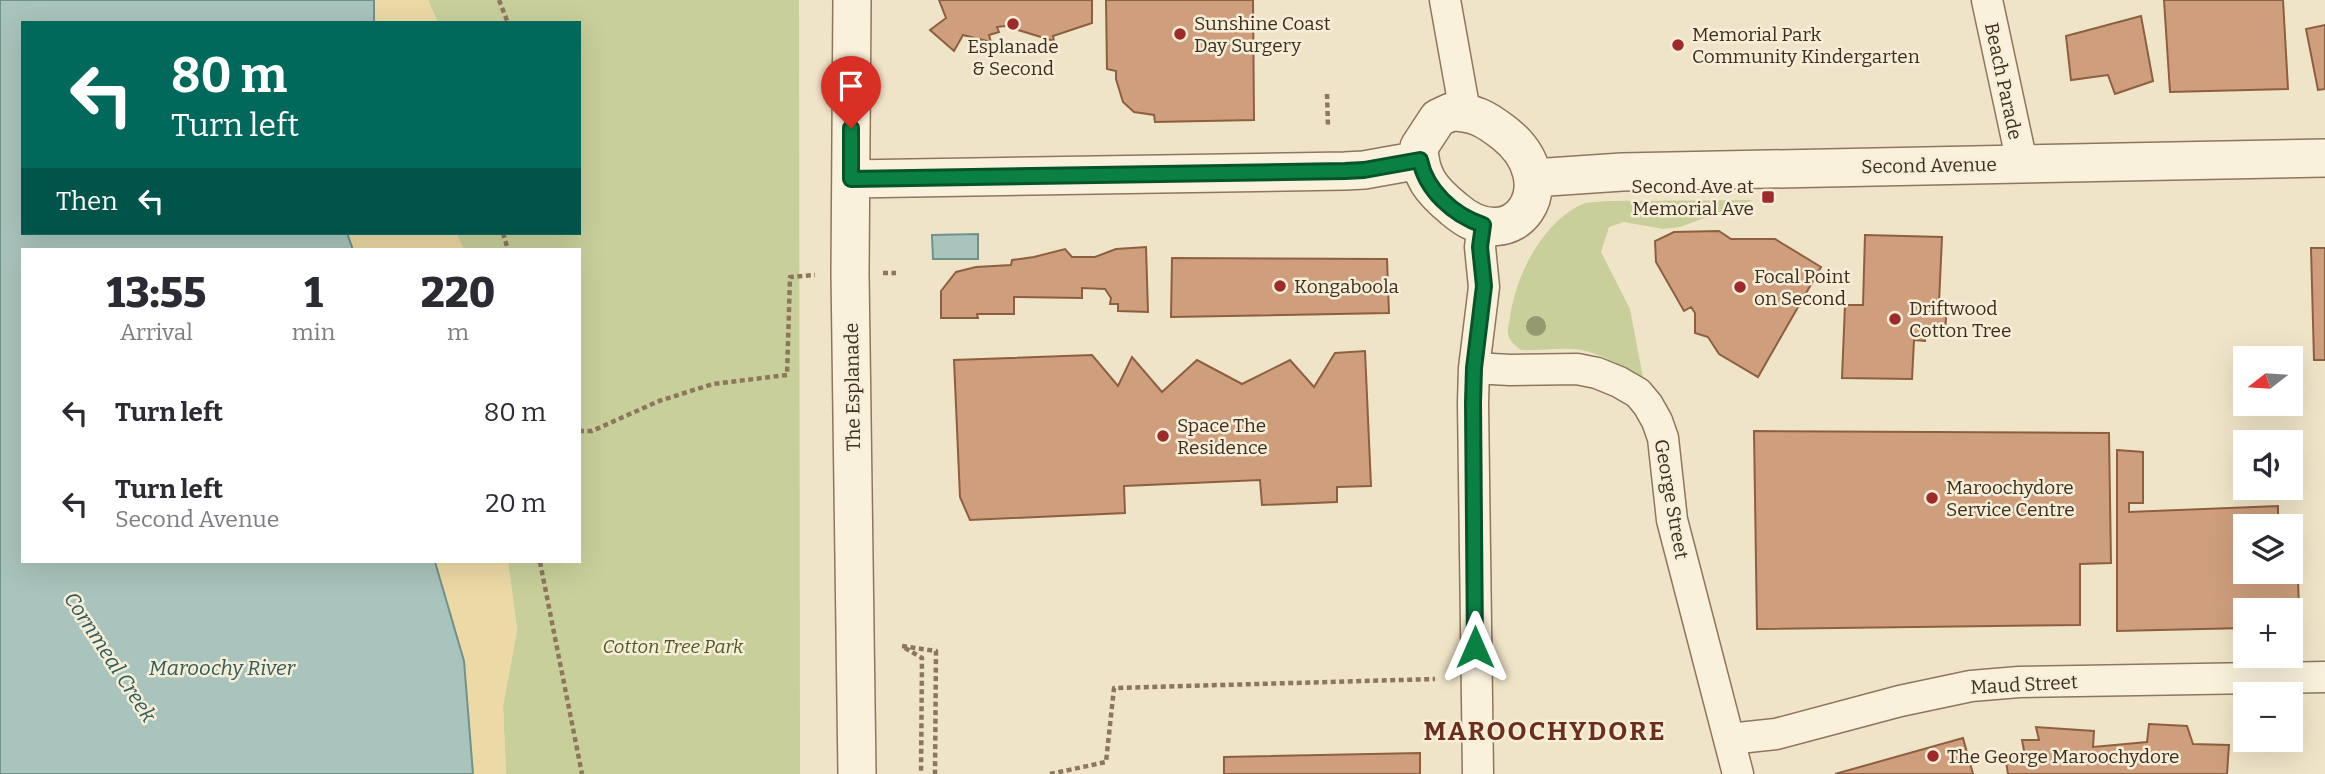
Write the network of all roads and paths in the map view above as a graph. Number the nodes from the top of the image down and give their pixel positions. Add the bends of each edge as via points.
1 (499, 0) edge
2 (852, 0) edge
3 (1445, 0) edge
4 (1987, 0) edge
5 (507, 21) edge
6 (1327, 94) dead end
7 (1465, 112) junction
8 (1328, 126) dead end
9 (2325, 158) edge
10 (1420, 160) junction
11 (2022, 163) junction
12 (1533, 178) junction
13 (851, 179) junction
14 (1483, 225) junction
15 (850, 273) junction
16 (896, 273) dead end
17 (1474, 368) junction
18 (581, 431) edge
19 (541, 563) edge
20 (2325, 677) edge
21 (1435, 679) dead end
22 (1729, 739) junction
23 (582, 774) edge
24 (857, 774) edge
25 (921, 774) edge
26 (935, 774) edge
27 (1050, 774) edge
28 (1478, 774) edge
29 (1738, 774) edge

1 - 5 path
2 - 13 street, The Esplanade
3 - 7 street
4 - 11 street, Beach Parade
6 - 8 path
7 - 10 street via 1438,118 1419,146
7 - 12 street via 1487,120 1513,140 1530,163
9 - 11 street, Second Avenue
10 - 13 street via 1345,171
10 - 14 street via 1428,184 1439,196 1456,212
11 - 12 street, Second Avenue
12 - 14 street via 1534,191 1518,219 1496,227
13 - 15 street, The Esplanade
14 - 17 street via 1484,286
15 - 16 path
15 - 18 path via 790,277 787,375 713,384
15 - 24 street, The Esplanade
17 - 22 street, George Street via 1597,373 1638,393 1648,405 1663,438 1672,520
17 - 28 street
19 - 23 path
20 - 22 street, Maud Street via 1972,686 1776,734
21 - 27 path via 1114,688 1106,762
22 - 29 street, George Street
25 - 26 path via 922,658 902,646 936,652

